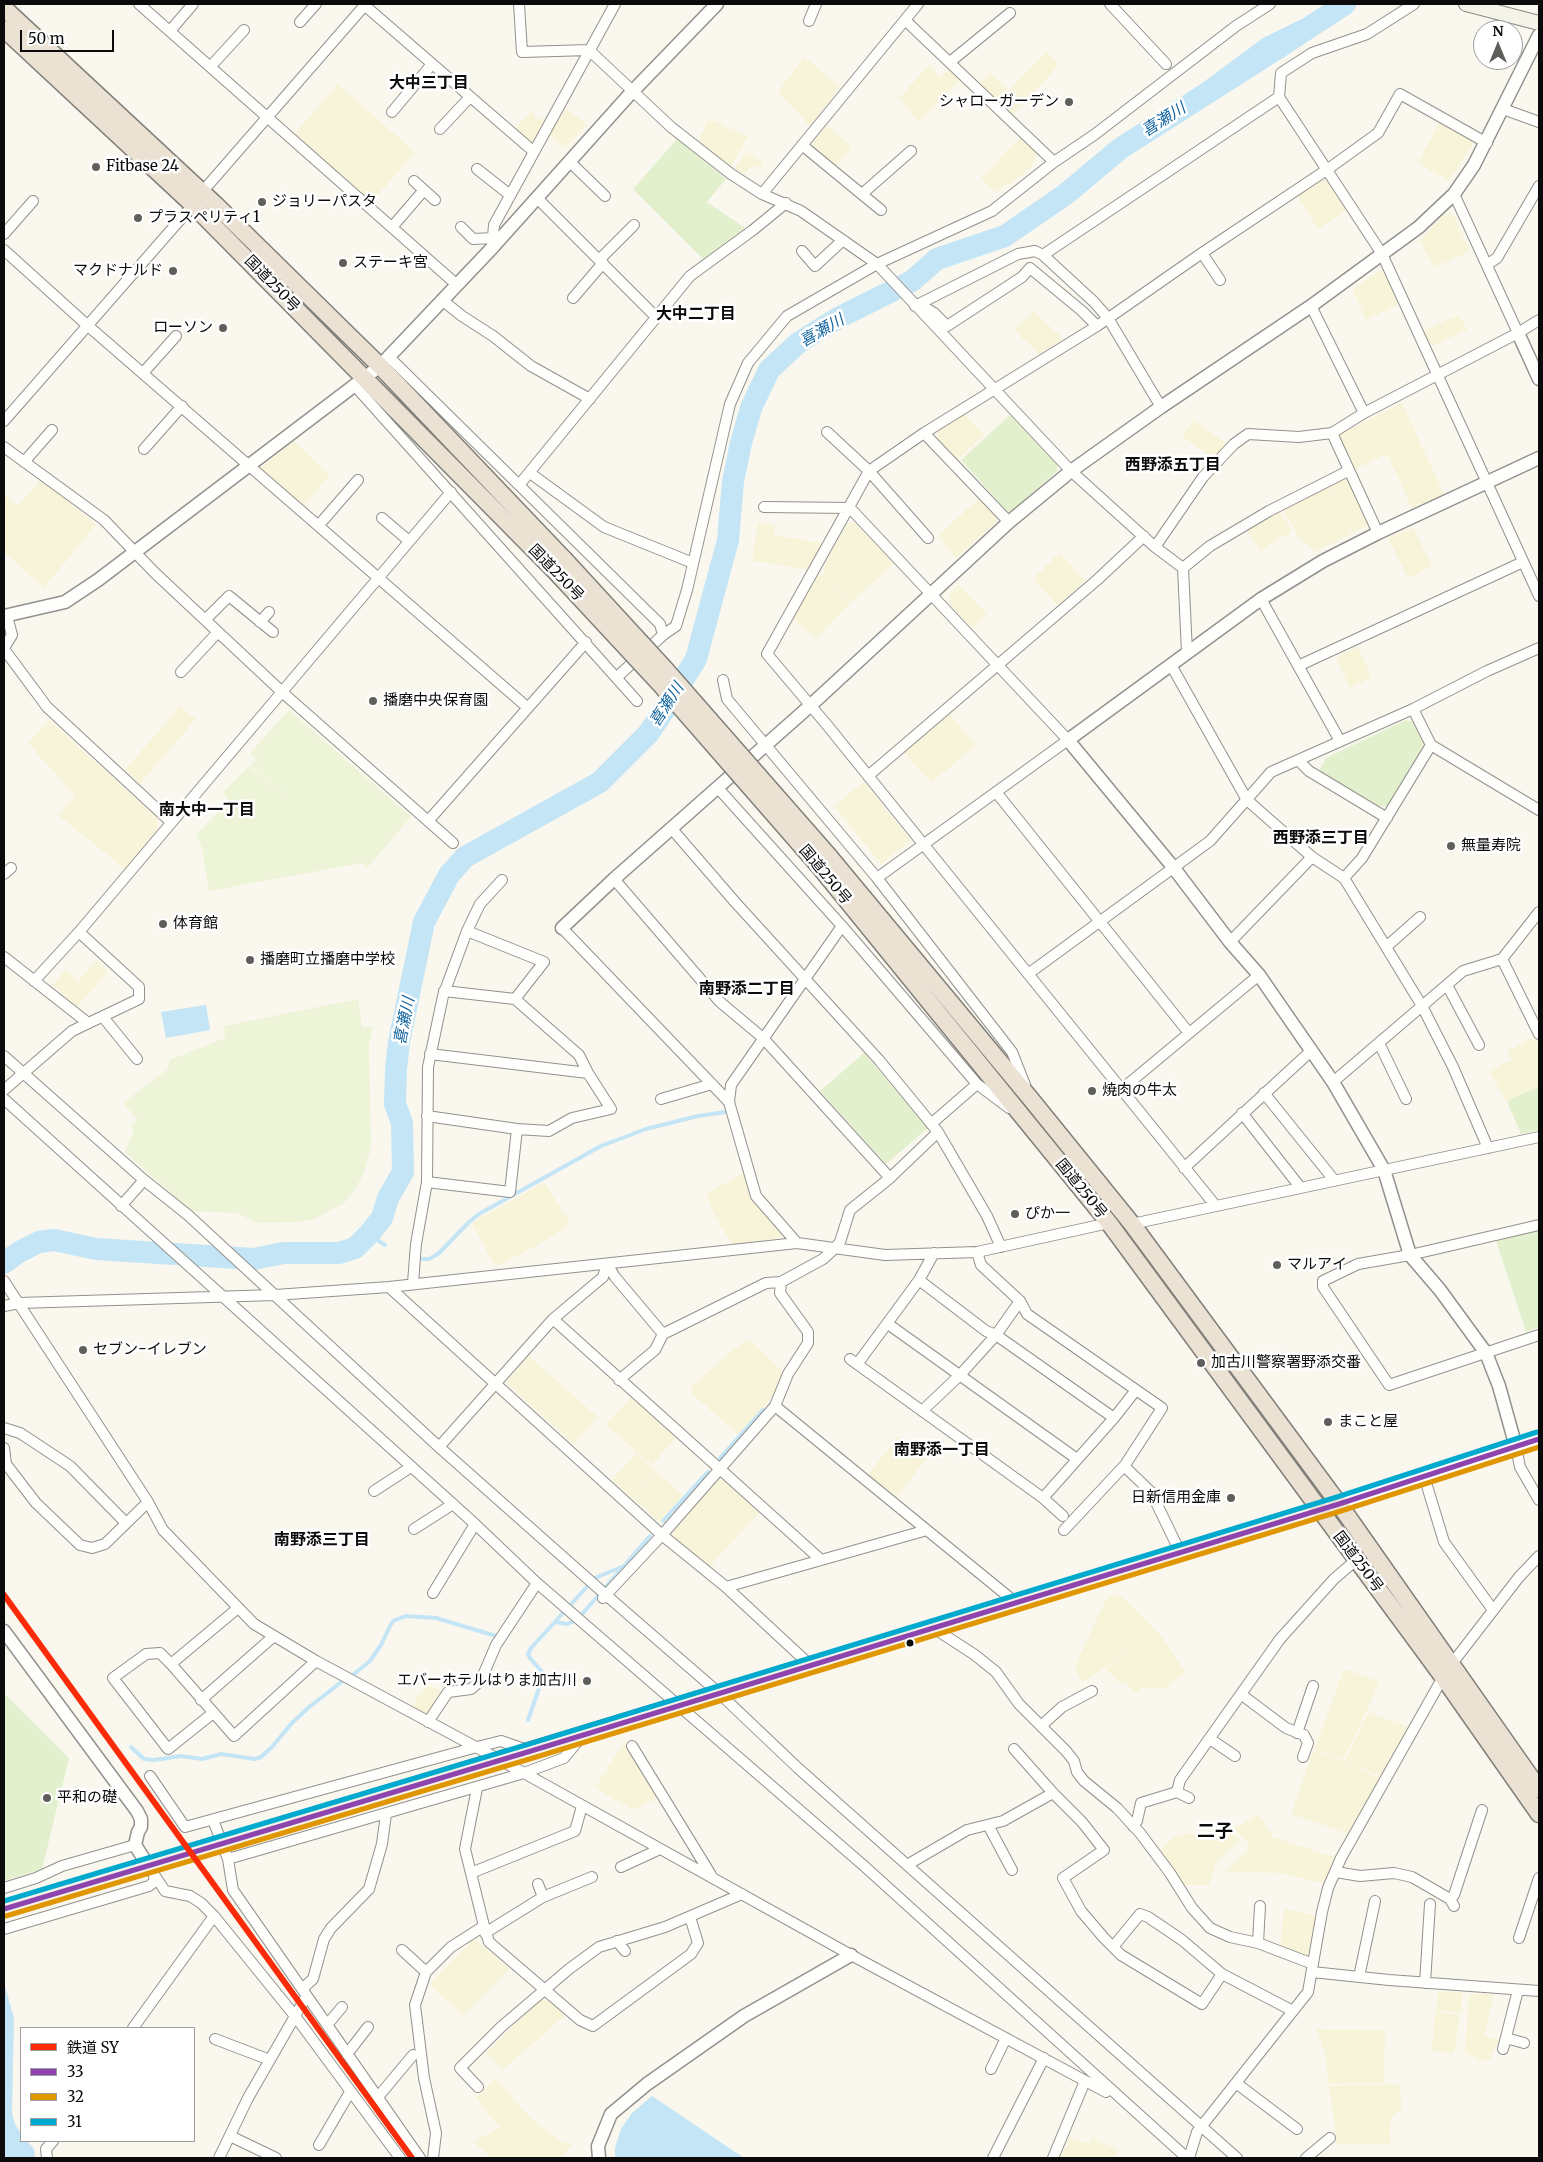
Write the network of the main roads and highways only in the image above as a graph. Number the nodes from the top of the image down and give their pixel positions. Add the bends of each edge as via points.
1 (1466, 4) edge
2 (4, 8) edge
3 (1539, 23) edge
4 (4, 29) edge
5 (198, 198) junction
6 (559, 565) junction
7 (823, 860) junction
8 (1339, 1504) junction
9 (1319, 1510) junction
10 (1447, 1671) junction
11 (1539, 1789) edge
12 (1539, 1814) edge
13 (4, 1909) edge

1 - 3 main road
2 - 5 highway, 国道250号
4 - 5 highway, 国道250号
5 - 6 highway, 国道250号 via 360,382
5 - 6 highway, 国道250号 via 384,362
6 - 7 highway, 国道250号, bridge via 660,684
7 - 8 highway, 国道250号 via 1030,1098 1132,1224
7 - 9 highway, 国道250号 via 1109,1223
8 - 9 main road
8 - 10 highway, 国道250号
9 - 10 highway, 国道250号
9 - 13 main road, bridge
10 - 11 highway, 国道250号
10 - 12 highway, 国道250号

